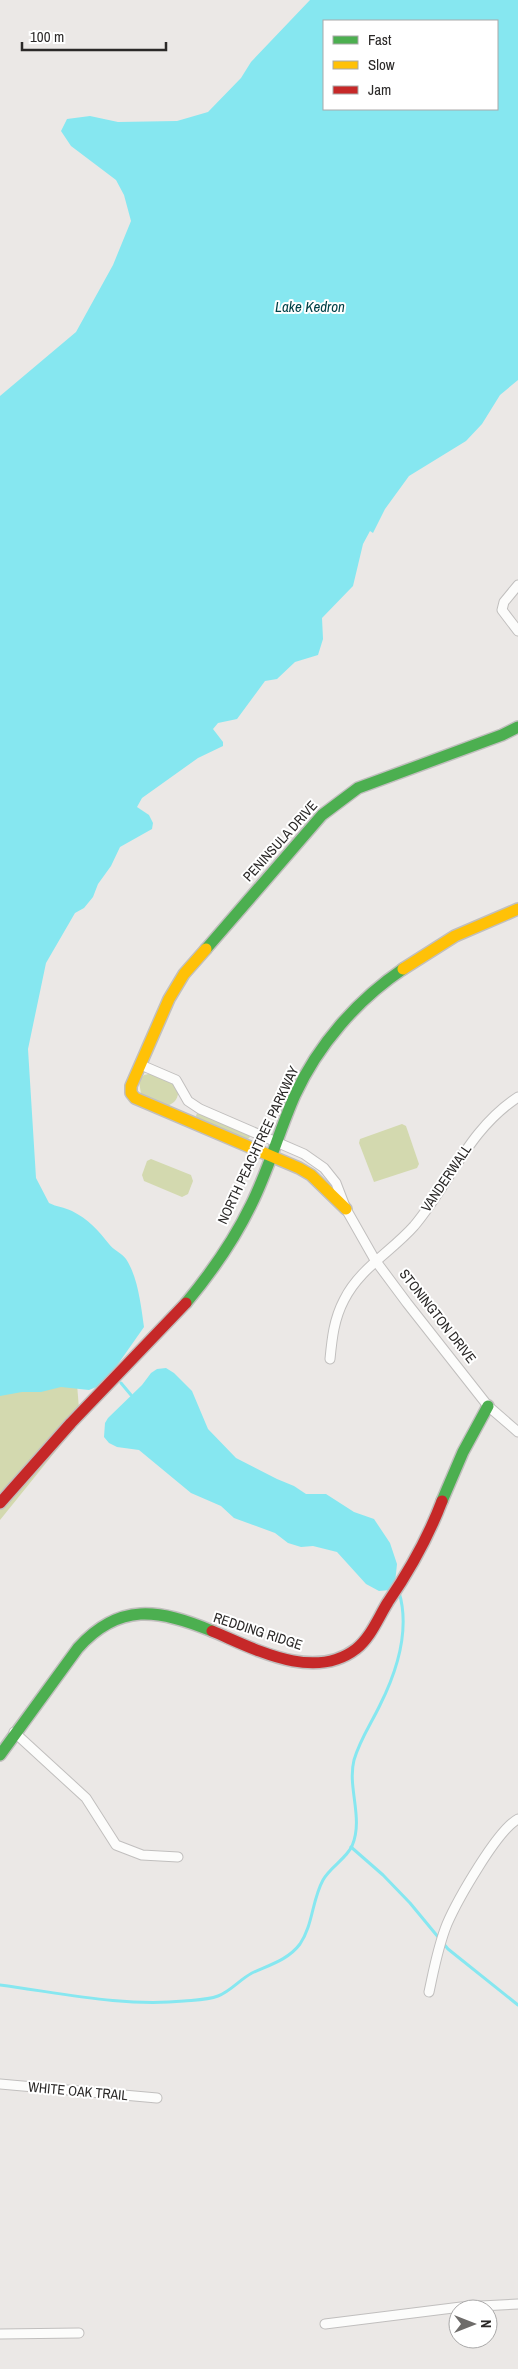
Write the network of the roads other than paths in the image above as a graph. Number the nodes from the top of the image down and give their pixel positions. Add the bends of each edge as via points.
1 (518, 585) edge
2 (518, 631) edge
3 (518, 727) edge
4 (518, 909) edge
5 (140, 1065) junction
6 (518, 1097) edge
7 (192, 1104) junction
8 (185, 1119) junction
9 (276, 1141) junction
10 (270, 1157) junction
11 (346, 1209) junction
12 (375, 1260) junction
13 (330, 1359) dead end
14 (488, 1406) junction
15 (518, 1432) edge
16 (0, 1503) edge
17 (14, 1732) junction
18 (0, 1755) edge
19 (518, 1819) edge
20 (178, 1857) dead end
21 (429, 1992) dead end
22 (0, 2084) edge
23 (157, 2098) dead end
24 (518, 2304) edge
25 (325, 2324) dead end
26 (79, 2333) dead end
27 (0, 2334) edge

1 - 2 street via 504,602 502,610
3 - 5 street, PENINSULA DRIVE via 358,788 322,814 184,974 169,999
4 - 9 street, NORTH PEACHTREE PARKWAY via 467,928 429,949 357,1007 304,1078
5 - 7 street via 176,1080
5 - 8 street, PENINSULA DRIVE via 131,1086 135,1098
6 - 12 street, VANDERWALL via 499,1110 473,1139 413,1226
7 - 8 street
7 - 9 street
8 - 10 street, PENINSULA DRIVE
9 - 10 street, NORTH PEACHTREE PARKWAY
9 - 11 street, STONINGTON DRIVE via 324,1168 336,1183
10 - 11 street, STONINGTON DRIVE via 311,1175
10 - 16 street, NORTH PEACHTREE PARKWAY via 242,1222 207,1276
11 - 12 street, STONINGTON DRIVE
12 - 13 street, VANDERWALL via 344,1299 333,1326
12 - 14 street, STONINGTON DRIVE
14 - 15 street, STONINGTON DRIVE
14 - 17 street, REDDING RIDGE via 460,1457 431,1529 399,1587 368,1635 345,1655 324,1661 293,1661 160,1614 129,1613 95,1630 79,1645
17 - 18 street, REDDING RIDGE
17 - 20 street via 86,1798 116,1844 142,1855
19 - 21 street via 490,1850 457,1903 444,1934
22 - 23 street, WHITE OAK TRAIL
24 - 25 street via 460,2307
26 - 27 street

